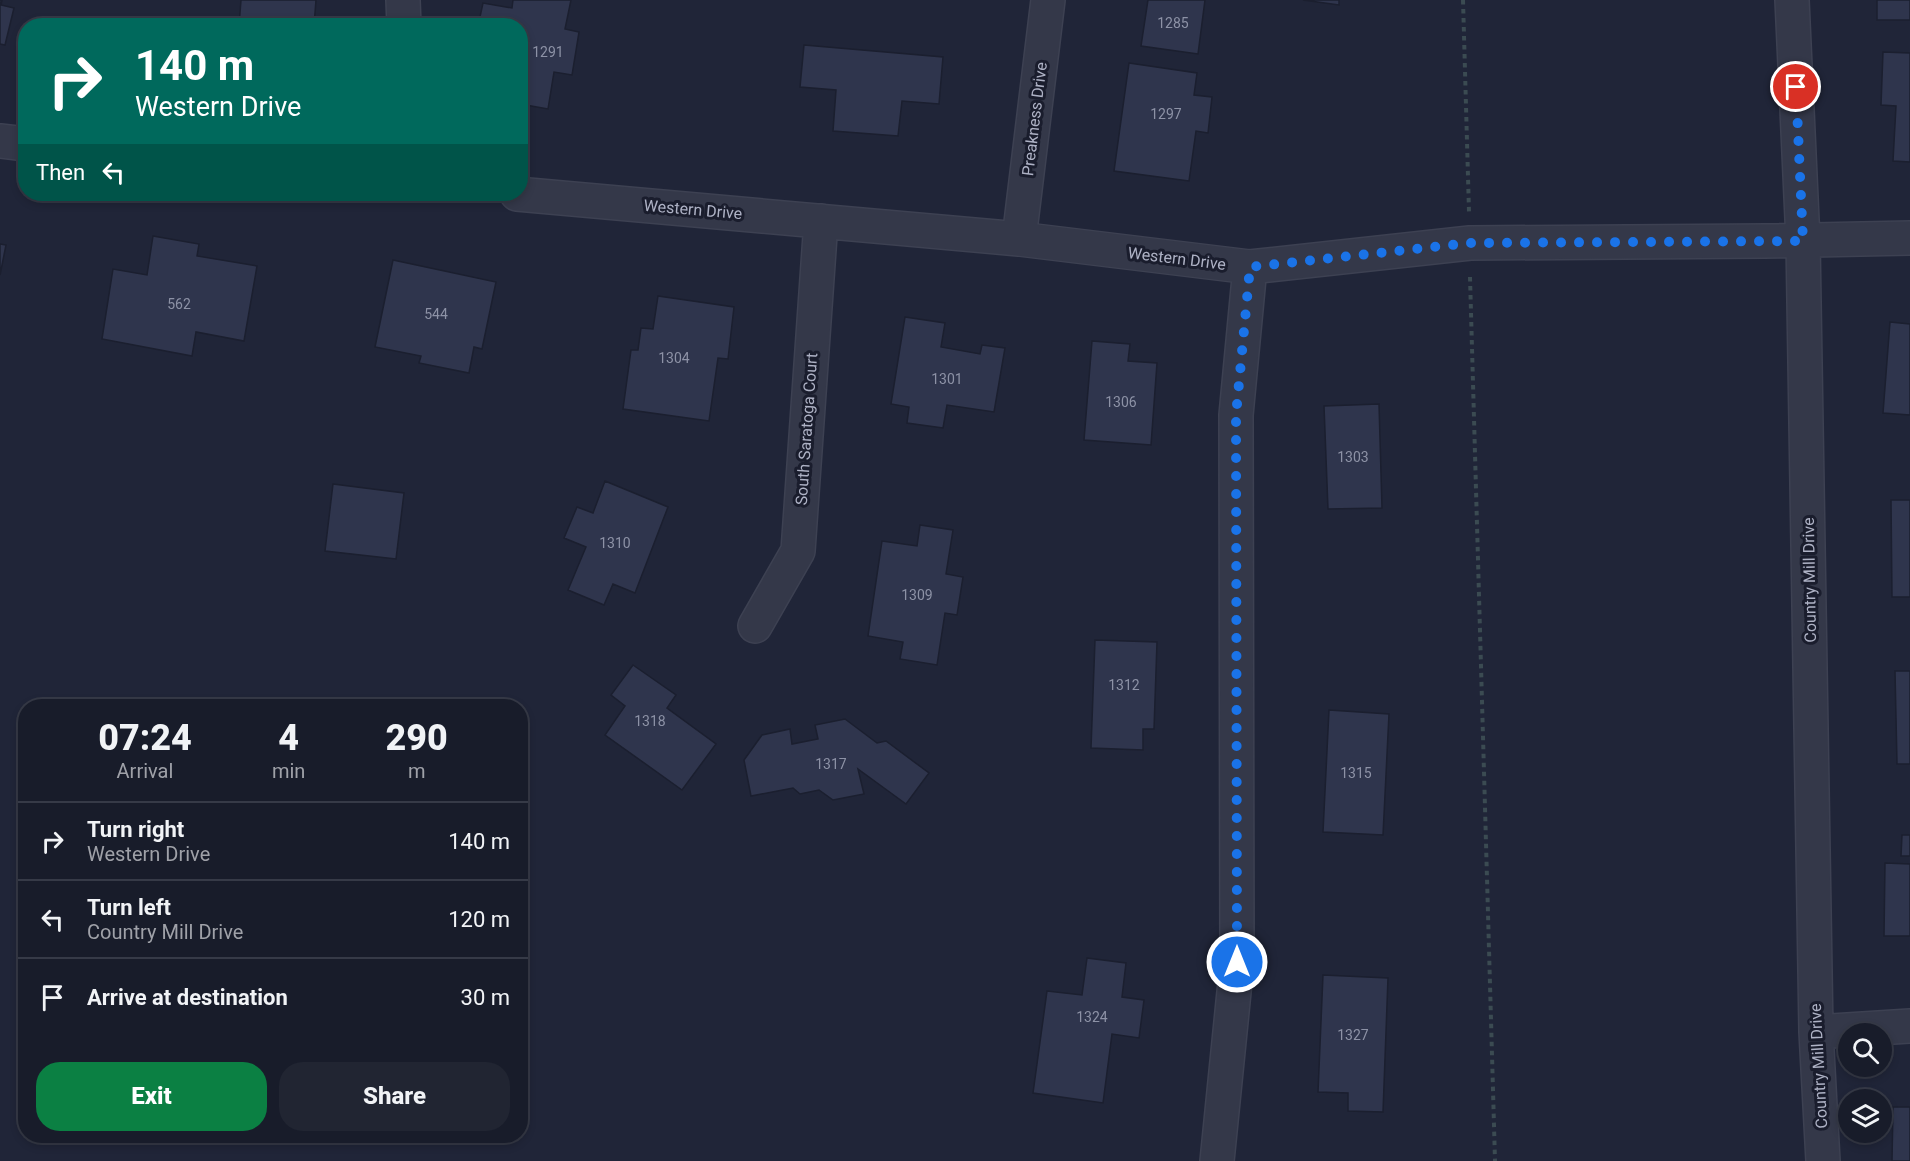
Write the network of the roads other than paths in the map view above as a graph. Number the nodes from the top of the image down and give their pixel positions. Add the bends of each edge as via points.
1 (403, 0) edge
2 (1048, 0) edge
3 (1792, 0) edge
4 (404, 18) edge
5 (0, 141) edge
6 (18, 143) edge
7 (528, 195) edge
8 (821, 221) junction
9 (1910, 238) edge
10 (1019, 239) junction
11 (1803, 241) junction
12 (1250, 267) junction
13 (755, 626) dead end
14 (1910, 1026) edge
15 (1816, 1032) junction
16 (1217, 1161) edge
17 (1823, 1161) edge

1 - 4 street
2 - 10 street, Preakness Drive
3 - 11 street, Country Mill Drive
5 - 6 street
7 - 8 street, Western Drive
8 - 10 street, Western Drive
8 - 13 street, South Saratoga Court via 798,551
9 - 11 street, Western Drive
10 - 12 street, Western Drive
11 - 12 street, Western Drive via 1470,243
11 - 15 street, Country Mill Drive
12 - 16 street via 1236,415 1237,962
14 - 15 street
15 - 17 street, Country Mill Drive

